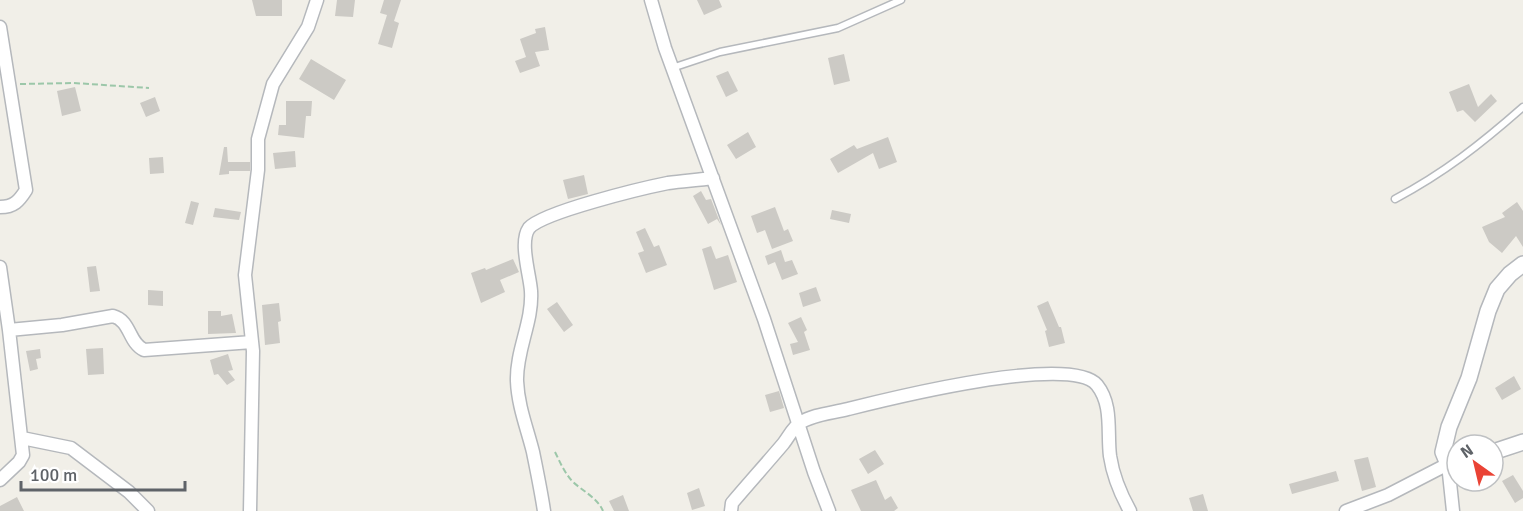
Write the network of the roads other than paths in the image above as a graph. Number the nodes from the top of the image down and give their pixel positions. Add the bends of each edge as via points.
1 (317, 0) edge
2 (651, 0) edge
3 (901, 0) edge
4 (0, 27) edge
5 (672, 68) junction
6 (1523, 107) edge
7 (713, 178) junction
8 (1395, 200) dead end
9 (0, 207) edge
10 (1523, 264) edge
11 (0, 267) edge
12 (9, 330) junction
13 (252, 342) junction
14 (799, 423) junction
15 (1448, 433) edge
16 (22, 438) junction
17 (1523, 442) edge
18 (1505, 448) edge
19 (1445, 467) edge
20 (0, 480) edge
21 (1453, 493) edge
22 (148, 511) edge
23 (250, 511) edge
24 (544, 511) edge
25 (731, 511) edge
26 (829, 511) edge
27 (1130, 511) edge
28 (1346, 511) edge
29 (1453, 511) edge

1 - 13 street via 308,27 273,84 258,139 245,275
2 - 5 street
3 - 5 lane via 838,28 720,52
4 - 9 street via 27,190 19,202
5 - 7 street
6 - 8 lane via 1473,151
7 - 14 street
7 - 24 street via 667,183 575,207 539,221 527,233 531,310 519,356 518,396
10 - 15 street via 1497,289
11 - 12 street
12 - 13 street via 113,316 125,322 133,342 144,350
12 - 16 street
13 - 23 street
14 - 25 street via 732,503
14 - 26 street
14 - 27 street via 957,385 1021,376 1078,375 1096,384 1103,395 1112,469
16 - 20 street via 23,456
16 - 22 street via 71,448
17 - 18 street
19 - 28 street
21 - 29 street

